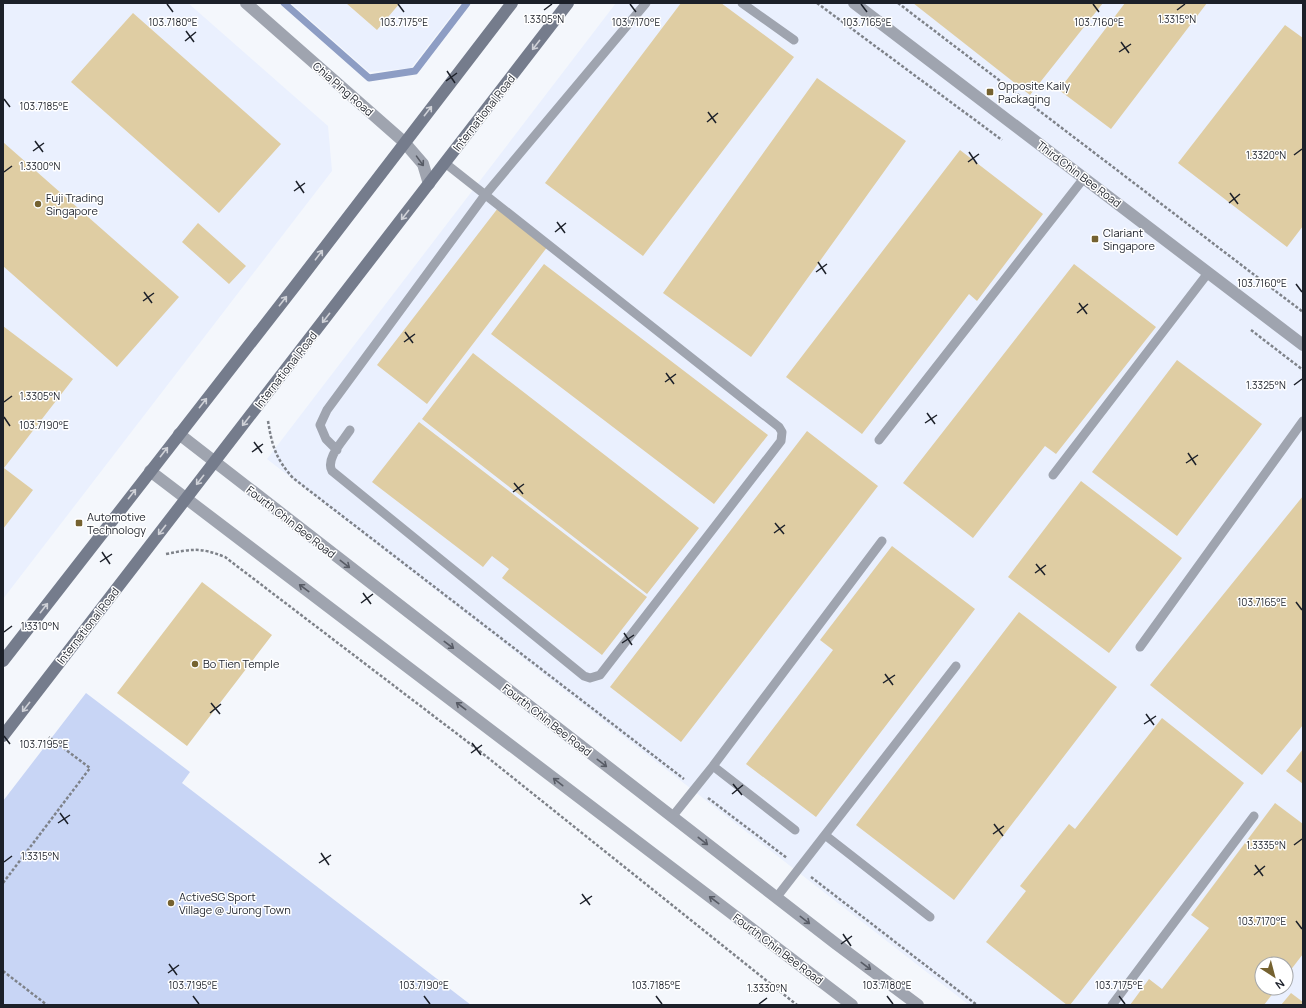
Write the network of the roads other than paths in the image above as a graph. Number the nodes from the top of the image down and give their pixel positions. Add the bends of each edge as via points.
1 (246, 3) edge
2 (512, 3) edge
3 (568, 3) edge
4 (646, 3) edge
5 (742, 3) edge
6 (854, 3) edge
7 (794, 40) dead end
8 (404, 142) junction
9 (445, 163) junction
10 (1084, 178) junction
11 (429, 184) junction
12 (485, 195) junction
13 (1208, 273) junction
14 (1303, 345) edge
15 (1303, 421) edge
16 (350, 430) dead end
17 (178, 434) junction
18 (879, 440) dead end
19 (337, 450) junction
20 (215, 462) junction
21 (150, 471) junction
22 (1053, 475) dead end
23 (186, 499) junction
24 (882, 541) dead end
25 (1140, 647) dead end
26 (3, 661) edge
27 (956, 666) dead end
28 (3, 736) edge
29 (713, 766) junction
30 (1254, 816) dead end
31 (672, 817) junction
32 (795, 830) dead end
33 (825, 835) junction
34 (776, 898) junction
35 (930, 917) dead end
36 (852, 1005) edge
37 (918, 1005) edge
38 (1112, 1005) edge

1 - 8 street, Chia Ping Road
8 -> 2 main road
3 -> 9 main road, International Road
4 - 12 lane
5 - 7 lane
6 - 10 street, Third Chin Bee Road
8 -> 11 street, Chia Ping Road via 423,164
17 -> 8 main road
9 - 11 main road, International Road
9 - 12 lane
10 - 13 street, Third Chin Bee Road
10 - 18 lane
11 -> 20 main road, International Road
12 - 19 lane via 327,410 320,425 326,439
12 - 19 lane via 779,427 782,432 781,441 600,675 590,678 584,676 336,474 330,464
13 - 14 street, Third Chin Bee Road
13 - 22 lane
15 - 25 lane
16 - 19 lane
17 - 20 street, Fourth Chin Bee Road
21 -> 17 main road
20 -> 23 main road, International Road
20 -> 31 street, Fourth Chin Bee Road
21 - 23 street, Fourth Chin Bee Road
26 -> 21 main road
23 -> 28 main road, International Road
36 -> 23 street, Fourth Chin Bee Road
24 - 29 lane
27 - 33 lane
29 - 31 lane
29 - 32 lane
30 - 38 lane
31 -> 34 street, Fourth Chin Bee Road
33 - 34 lane
33 - 35 lane
34 -> 37 street, Fourth Chin Bee Road

